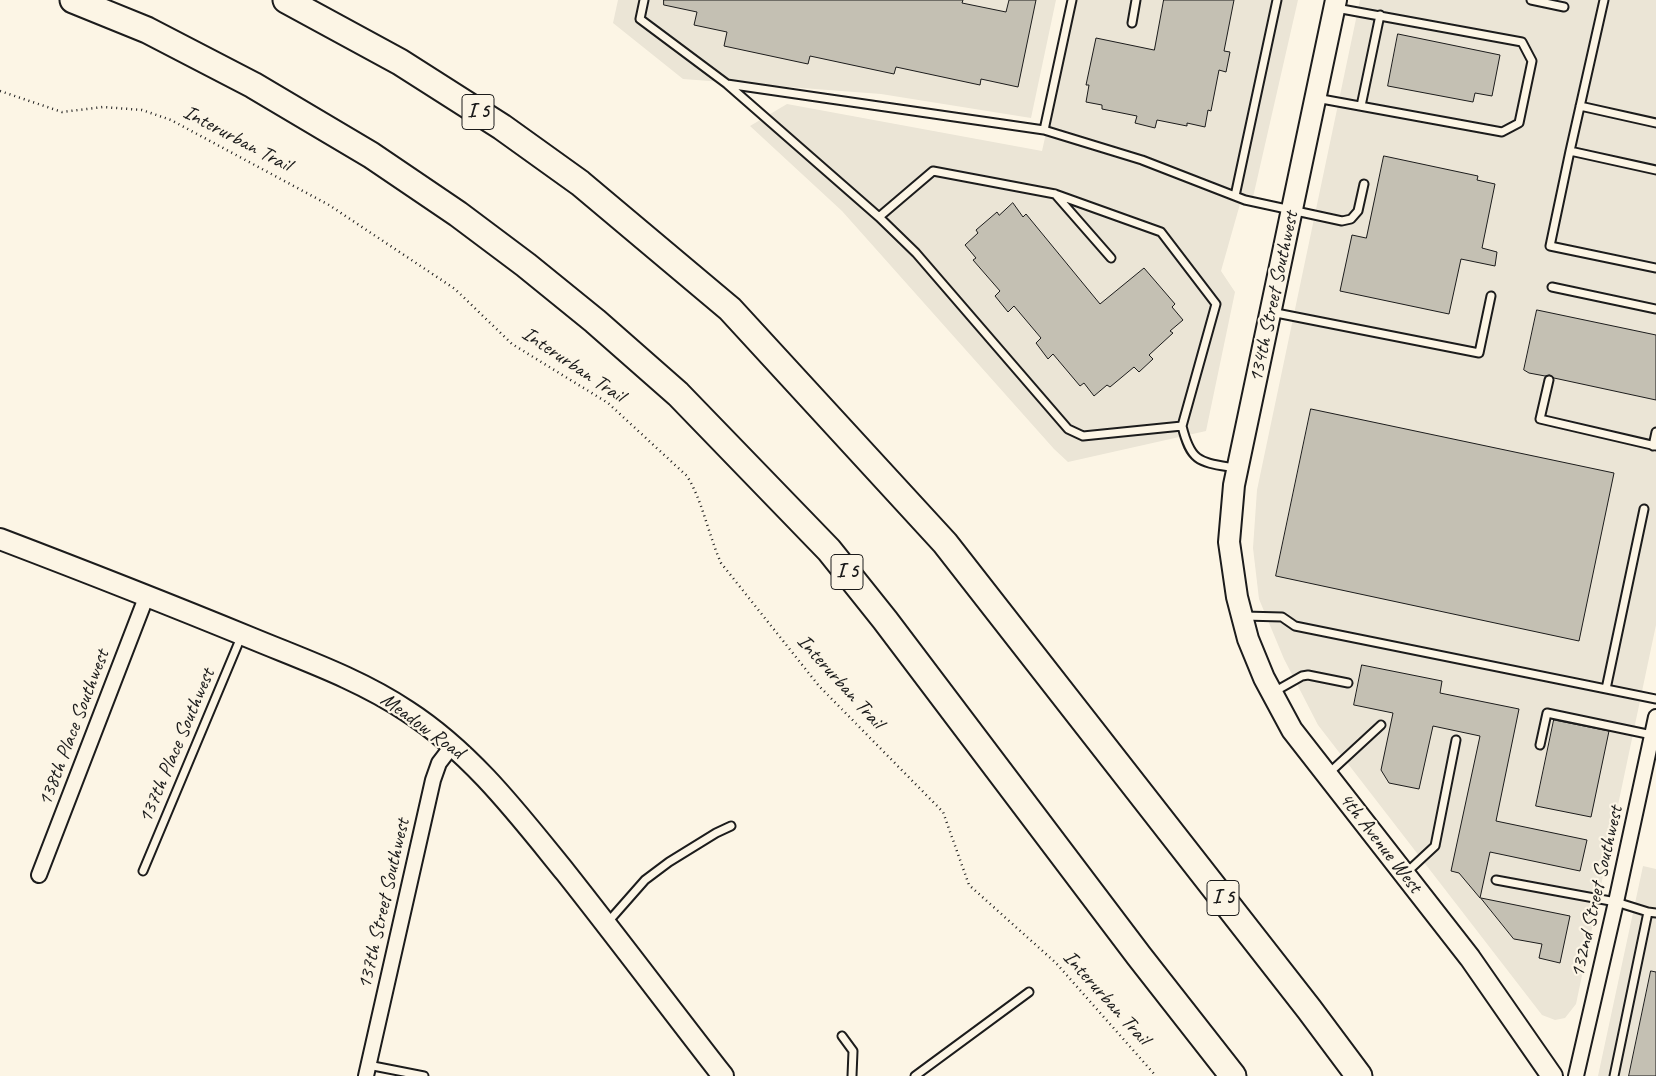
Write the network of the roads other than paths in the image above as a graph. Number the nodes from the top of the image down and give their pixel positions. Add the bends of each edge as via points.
1 (73, 0) edge
2 (286, 0) edge
3 (644, 0) edge
4 (1072, 0) edge
5 (1136, 0) edge
6 (1277, 0) edge
7 (1531, 0) edge
8 (1604, 0) edge
9 (1336, 4) edge
10 (1564, 7) dead end
11 (1380, 15) junction
12 (1132, 23) dead end
13 (727, 84) junction
14 (1316, 98) junction
15 (1361, 106) junction
16 (1580, 106) junction
17 (1656, 123) edge
18 (1044, 130) junction
19 (1570, 151) junction
20 (1656, 170) edge
21 (1364, 184) dead end
22 (1055, 194) junction
23 (1235, 196) junction
24 (1292, 211) junction
25 (879, 217) junction
26 (1111, 258) dead end
27 (1656, 268) edge
28 (1552, 287) dead end
29 (1491, 296) dead end
30 (1656, 309) edge
31 (1271, 312) junction
32 (1549, 380) dead end
33 (1182, 426) junction
34 (1656, 432) edge
35 (1654, 446) edge
36 (1238, 469) junction
37 (1644, 509) dead end
38 (0, 539) edge
39 (147, 595) junction
40 (1239, 606) junction
41 (242, 634) junction
42 (1348, 683) dead end
43 (1606, 689) junction
44 (1272, 693) junction
45 (1656, 699) edge
46 (1656, 717) edge
47 (1381, 725) dead end
48 (1652, 735) junction
49 (1456, 740) dead end
50 (1540, 745) dead end
51 (452, 746) junction
52 (1327, 775) junction
53 (731, 826) dead end
54 (143, 871) dead end
55 (1404, 874) junction
56 (39, 875) dead end
57 (1496, 880) dead end
58 (1616, 902) junction
59 (1652, 912) edge
60 (606, 924) junction
61 (1029, 992) dead end
62 (1309, 1009) junction
63 (842, 1036) dead end
64 (367, 1071) edge
65 (424, 1076) edge
66 (722, 1076) edge
67 (852, 1076) edge
68 (915, 1076) edge
69 (1232, 1076) edge
70 (1359, 1076) edge
71 (1366, 1076) edge
72 (1552, 1076) edge
73 (1576, 1076) edge
74 (1614, 1076) edge

1 - 69 highway, I 5 via 147,30 253,85 371,156 458,214 526,265 596,321 678,394 829,550
2 - 62 highway, I 5 via 400,62 502,127 580,183 730,309 945,543
3 - 13 lane via 640,19
4 - 18 lane
5 - 12 lane
6 - 23 lane
7 - 10 lane
8 - 16 lane
9 - 11 lane
9 - 14 street, 134th Street Southwest
11 - 15 lane
11 - 15 lane via 1522,42 1532,62 1519,123 1502,132
13 - 18 lane
13 - 25 lane
14 - 15 lane
14 - 24 street, 134th Street Southwest
16 - 17 lane
16 - 19 lane
18 - 23 lane via 1142,160
19 - 20 lane
19 - 27 lane via 1550,246
21 - 24 lane via 1358,211 1351,219 1342,221
22 - 25 lane via 933,170
22 - 26 lane
22 - 33 lane via 1161,232 1216,304
23 - 24 lane
24 - 31 street, 134th Street Southwest
25 - 33 lane via 916,253 1068,429 1083,436
28 - 30 lane
29 - 31 lane via 1479,353
31 - 36 street, 134th Street Southwest
32 - 35 lane via 1540,419
33 - 36 lane via 1192,453 1207,463
34 - 35 lane
36 - 40 street, 134th Street Southwest via 1229,542
37 - 43 lane
38 - 39 street, Meadow Road
39 - 41 street, Meadow Road
39 - 56 street, 138th Place Southwest
40 - 43 lane via 1282,617 1294,626
40 - 44 street, 4th Avenue West via 1248,639
41 - 51 street, Meadow Road via 366,686 407,711
41 - 54 lane, 137th Place Southwest
42 - 44 lane via 1308,675
43 - 45 lane
44 - 52 street, 4th Avenue West via 1292,730
46 - 48 street, 132nd Street Southwest
47 - 52 lane
48 - 50 lane via 1547,713
48 - 58 street, 132nd Street Southwest
49 - 55 lane via 1435,846
51 - 60 street, Meadow Road via 466,756 511,805
51 - 64 street, 137th Street Southwest via 439,763 432,780
52 - 55 street, 4th Avenue West
53 - 60 lane via 645,880
55 - 72 street, 4th Avenue West via 1470,958
57 - 58 lane
58 - 59 lane
58 - 73 street, 132nd Street Southwest
59 - 74 lane
60 - 66 street, Meadow Road
61 - 68 lane
62 - 70 highway, I 5
62 - 71 highway
63 - 67 lane via 853,1051
64 - 65 lane

